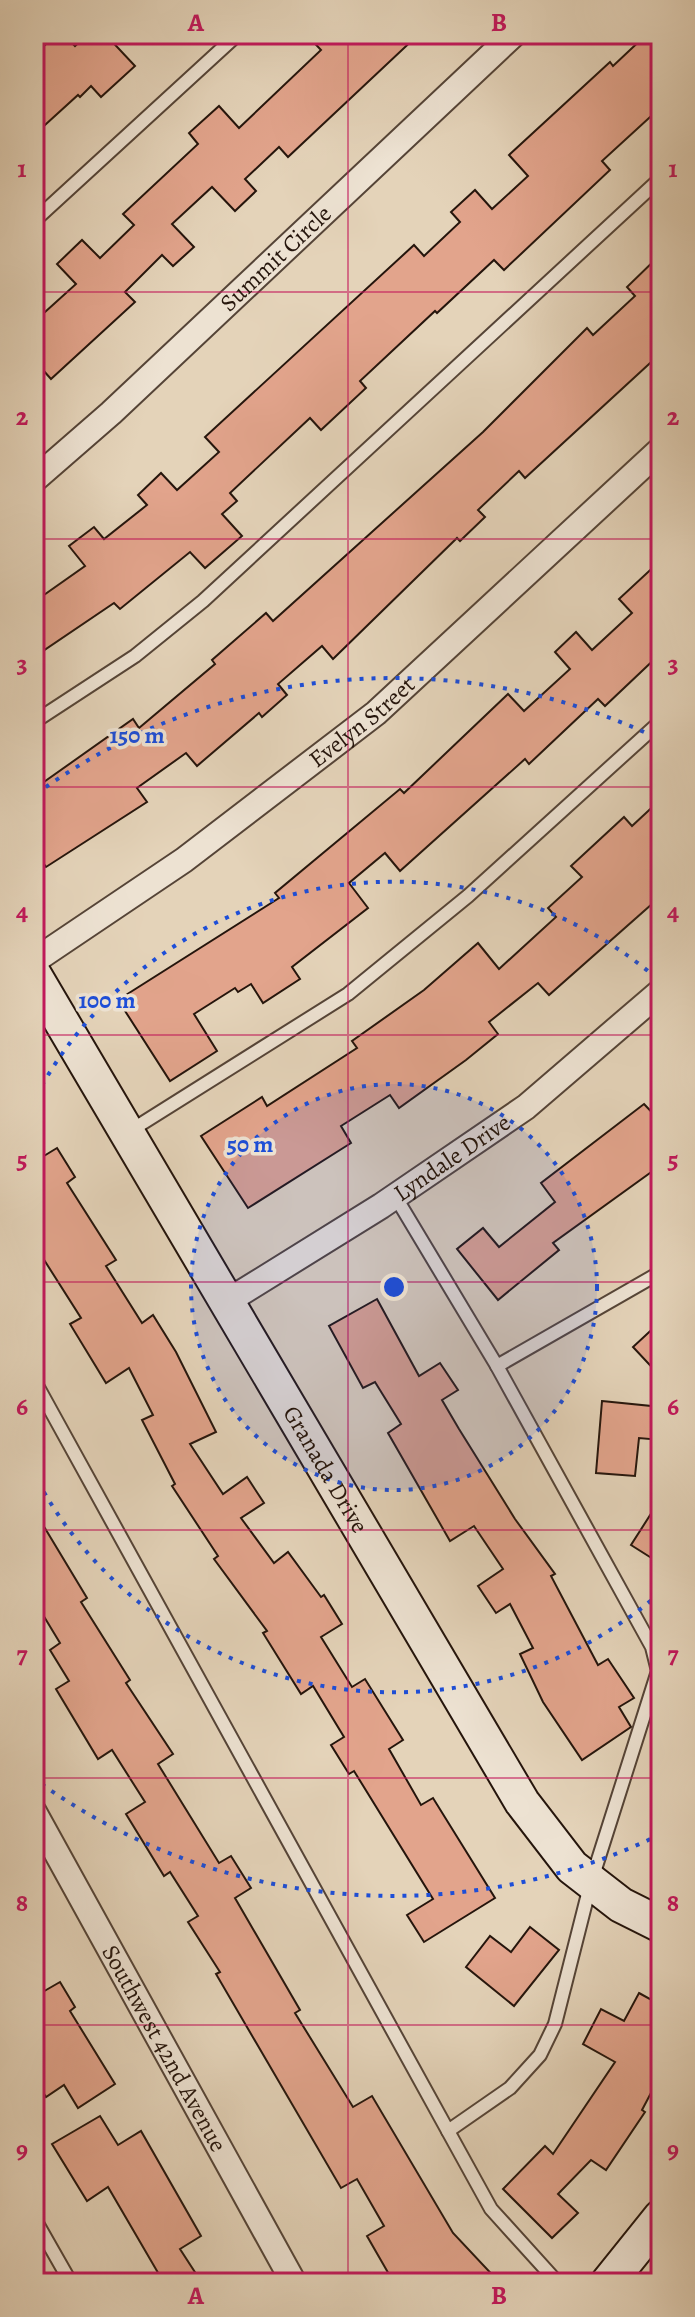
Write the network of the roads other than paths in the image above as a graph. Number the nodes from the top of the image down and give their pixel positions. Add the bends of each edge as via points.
1 (238, 34) edge
2 (514, 34) edge
3 (661, 178) edge
4 (34, 221) edge
5 (661, 449) edge
6 (34, 480) edge
7 (661, 721) edge
8 (34, 722) edge
9 (34, 961) edge
10 (34, 975) edge
11 (661, 991) edge
12 (127, 1132) junction
13 (395, 1196) junction
14 (661, 1272) edge
15 (228, 1301) junction
16 (497, 1366) junction
17 (34, 1380) edge
18 (34, 1812) edge
19 (591, 1882) junction
20 (661, 1925) edge
21 (448, 2131) junction
22 (661, 2217) edge
23 (34, 2218) edge
24 (71, 2283) edge
25 (294, 2283) edge
26 (558, 2283) edge
27 (608, 2283) edge

1 - 4 lane
2 - 6 street, Summit Circle
3 - 8 lane via 203,601 135,656
5 - 9 street, Evelyn Street via 376,713 184,860
7 - 12 lane via 468,896 348,994
10 - 12 street, Granada Drive
11 - 13 street, Lyndale Drive via 526,1107
12 - 15 street, Granada Drive
13 - 15 street, Lyndale Drive
13 - 16 lane
14 - 16 lane
15 - 19 street, Granada Drive via 522,1802 572,1867
16 - 19 lane via 652,1647 658,1671
17 - 21 lane
18 - 25 street, Southwest 42nd Avenue
19 - 20 street, Granada Drive
19 - 21 lane via 555,2024 540,2055 510,2088
21 - 26 lane via 491,2209
22 - 27 street
23 - 24 lane

